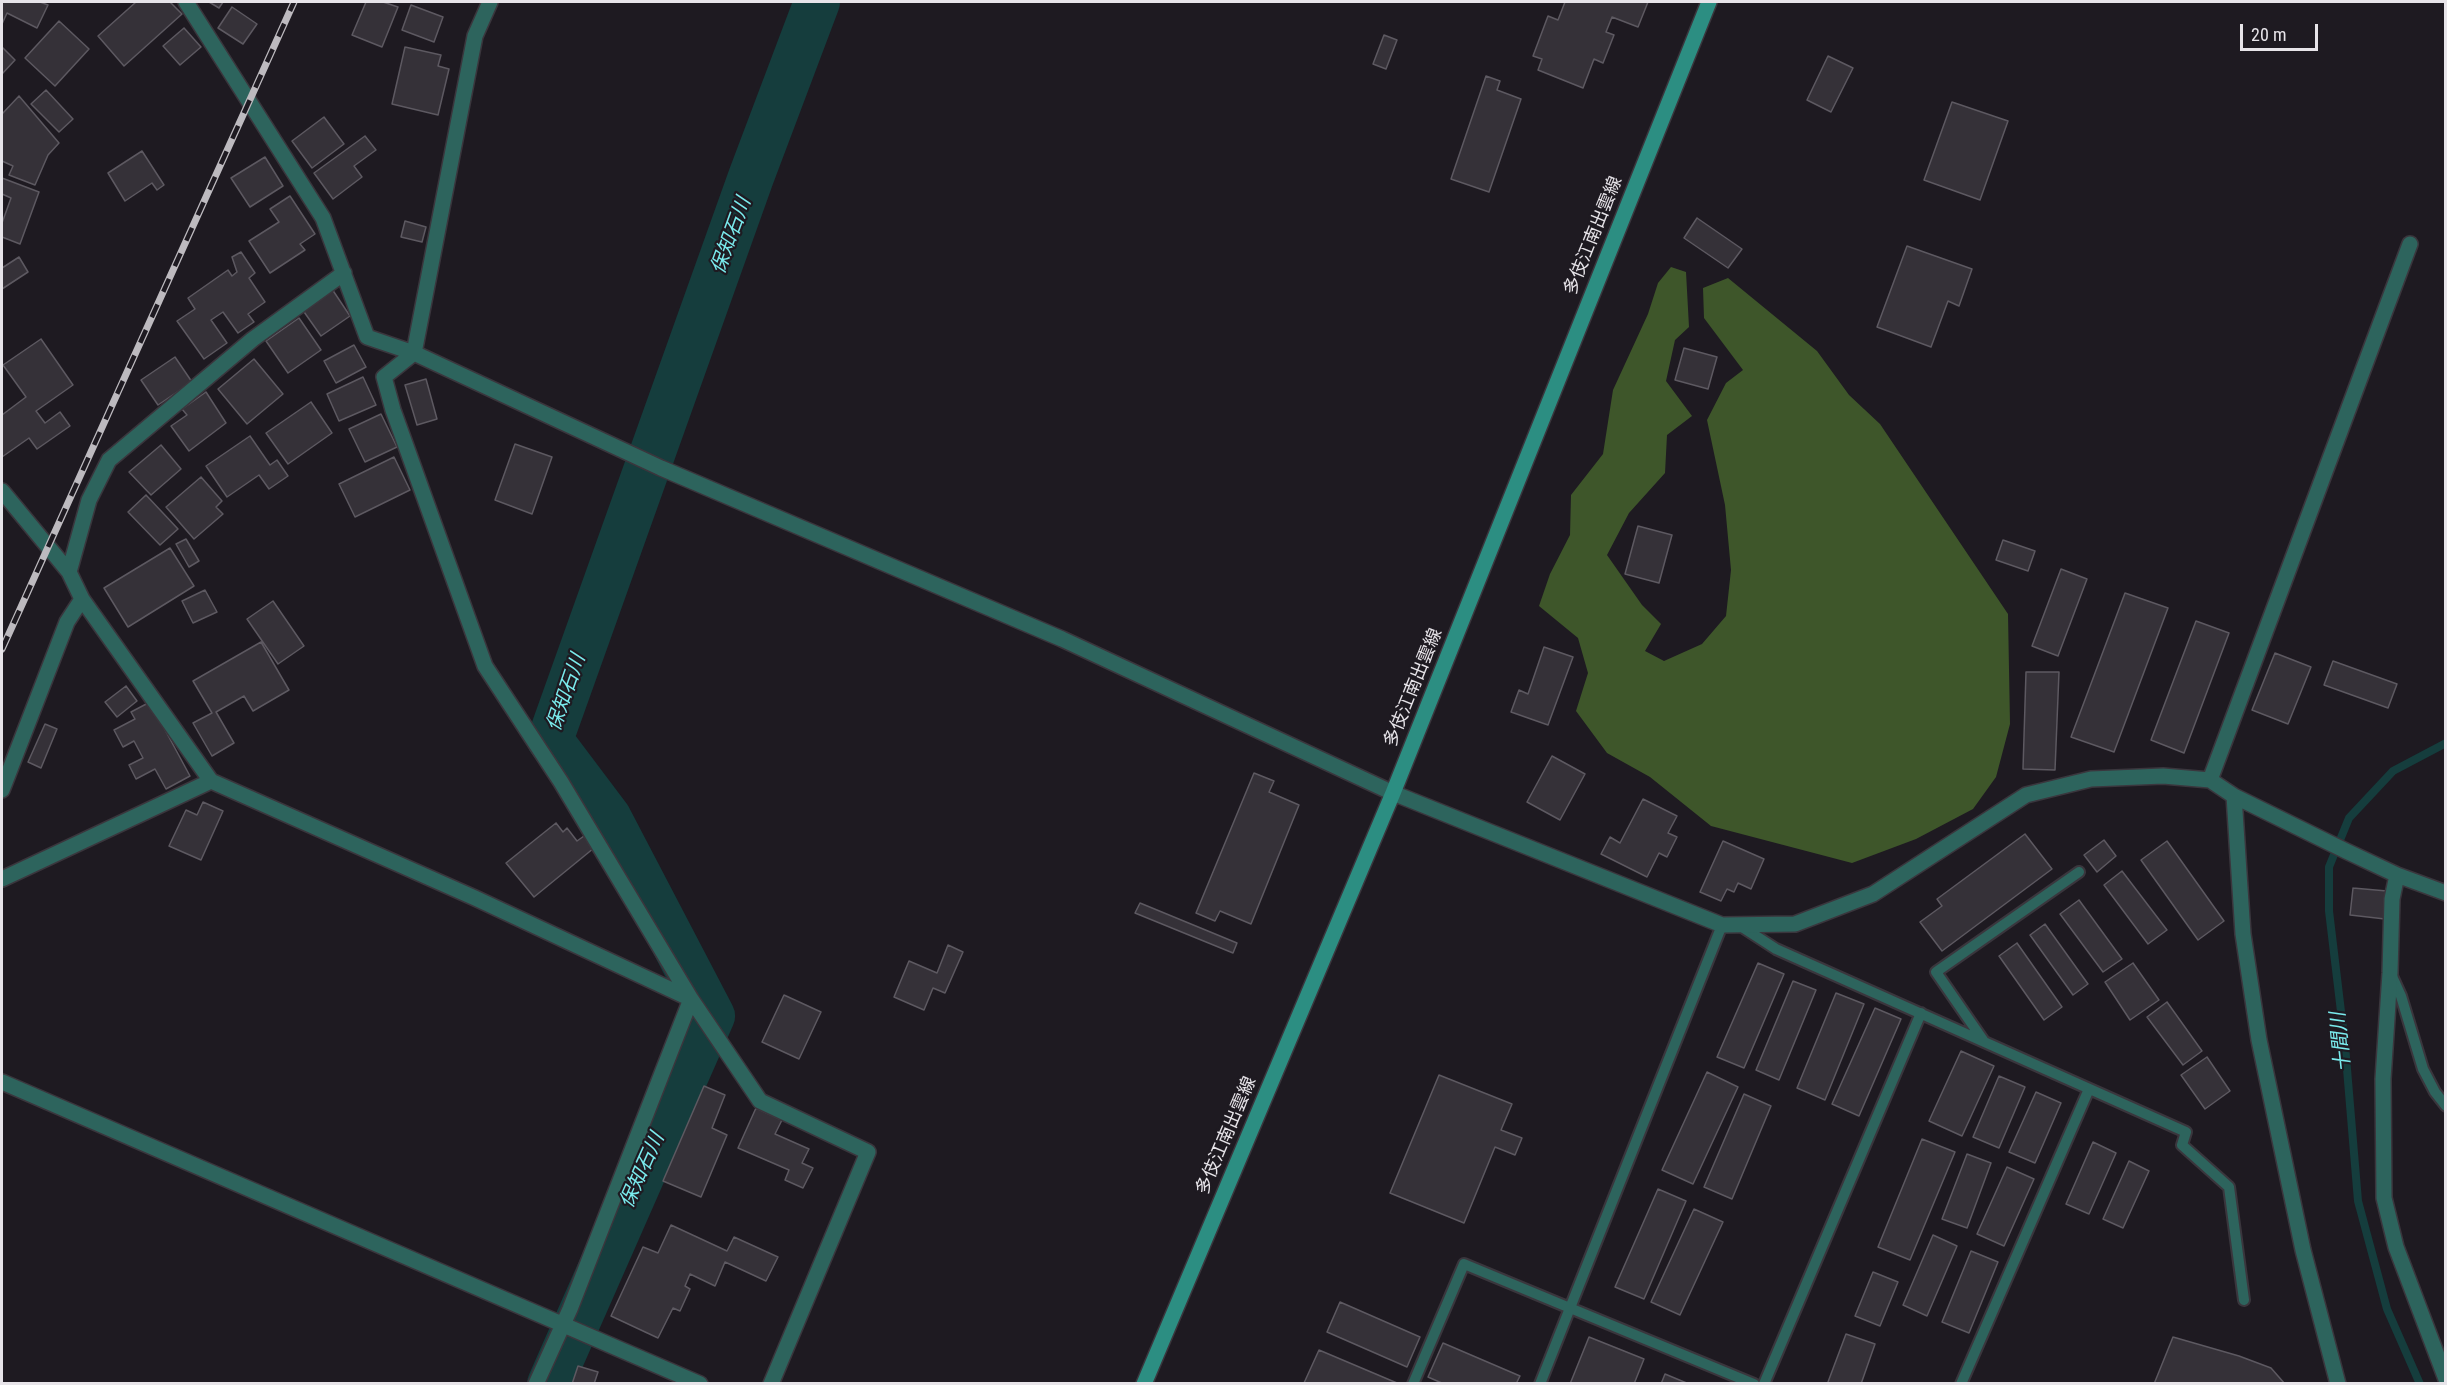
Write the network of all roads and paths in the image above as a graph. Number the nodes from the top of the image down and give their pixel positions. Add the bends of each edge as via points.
1 (186, 2) edge
2 (490, 2) edge
3 (1709, 2) edge
4 (2410, 244) dead end
5 (344, 273) junction
6 (414, 353) junction
7 (2, 491) edge
8 (69, 572) junction
9 (82, 599) junction
10 (2210, 780) junction
11 (211, 781) junction
12 (2, 790) edge
13 (1393, 793) junction
14 (2234, 796) junction
15 (2079, 872) dead end
16 (2397, 875) junction
17 (2, 879) edge
18 (2445, 893) edge
19 (1722, 925) junction
20 (1738, 925) junction
21 (2390, 973) junction
22 (691, 999) junction
23 (1922, 1013) junction
24 (1985, 1042) junction
25 (2, 1082) edge
26 (2089, 1089) junction
27 (2445, 1106) edge
28 (2244, 1300) dead end
29 (1570, 1308) junction
30 (563, 1324) junction
31 (2445, 1379) edge
32 (536, 1383) edge
33 (700, 1383) edge
34 (771, 1383) edge
35 (1144, 1383) edge
36 (1413, 1383) edge
37 (1540, 1383) edge
38 (1754, 1383) edge
39 (1764, 1383) edge
40 (1961, 1383) edge
41 (2338, 1383) edge

1 - 5 street via 323,218
2 - 6 street via 476,36
3 - 13 main road, 多伎江南出雲線
4 - 10 street
5 - 6 street via 367,337
5 - 8 street via 252,339 110,460 88,500
6 - 13 street via 661,468 1062,639
6 - 22 street via 384,377 485,666 561,782
7 - 8 street
8 - 9 street
9 - 11 street
9 - 12 street via 67,622
10 - 14 street
10 - 20 street via 2163,776 2091,779 2026,795 1873,894 1795,924
11 - 17 street
11 - 22 street via 476,898
13 - 19 street
13 - 35 main road, 多伎江南出雲線
14 - 16 street
14 - 41 street via 2243,934 2259,1040 2303,1250
15 - 24 lane via 1936,972
16 - 18 street
16 - 21 street via 2392,899
19 - 20 street
19 - 29 lane
20 - 23 lane via 1776,949
21 - 27 lane via 2423,1068
21 - 31 street via 2383,1089 2384,1198 2396,1247
22 - 30 street
22 - 34 street via 760,1101 868,1152
23 - 24 lane
23 - 39 lane
24 - 26 lane
25 - 30 street
26 - 28 lane via 2186,1132 2182,1145 2229,1187
26 - 40 lane
29 - 36 lane via 1464,1264
29 - 37 lane
29 - 38 lane
30 - 32 street
30 - 33 street

